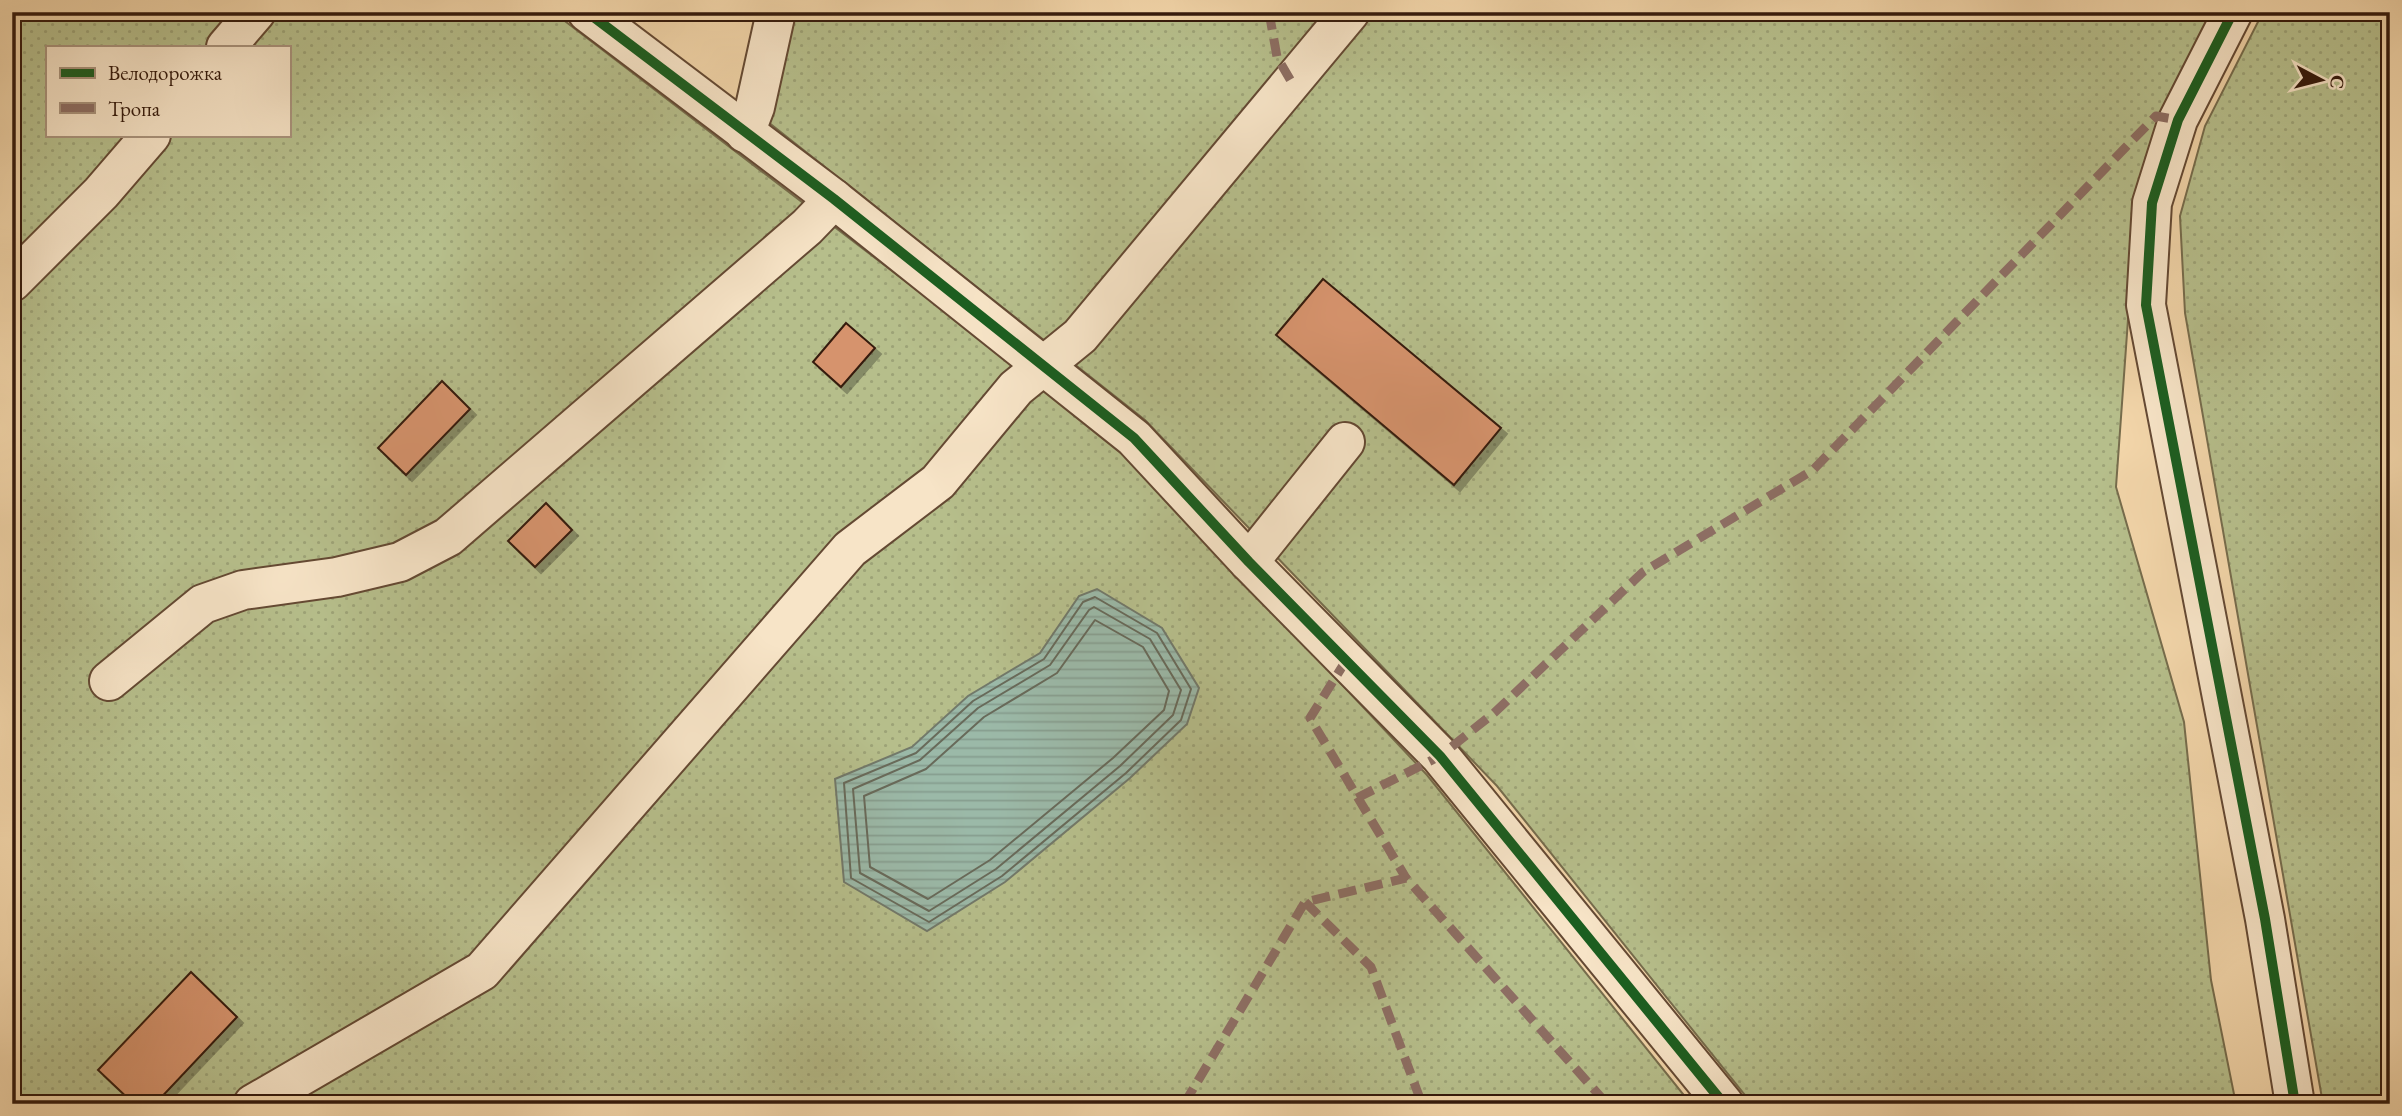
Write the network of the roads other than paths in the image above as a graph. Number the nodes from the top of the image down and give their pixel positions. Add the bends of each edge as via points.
1 (256, 12) edge
2 (587, 12) edge
3 (776, 12) edge
4 (1350, 12) edge
5 (2233, 12) edge
6 (227, 46) edge
7 (745, 133) junction
8 (150, 136) edge
9 (834, 199) junction
10 (12, 282) edge
11 (1046, 366) junction
12 (1345, 442) dead end
13 (1249, 562) junction
14 (109, 681) dead end
15 (253, 1104) edge
16 (1724, 1104) edge
17 (2295, 1104) edge

1 - 6 street
2 - 7 street
3 - 7 street
4 - 11 street via 1080,336
5 - 17 street via 2178,120 2152,204 2146,305 2265,919
7 - 9 street
8 - 10 street
9 - 11 street
9 - 14 street via 807,228 448,537 400,562 337,577 243,590 203,604
11 - 13 street via 1135,438
11 - 15 street via 1016,388 938,482 849,549 482,971
12 - 13 street
13 - 16 street via 1440,756

